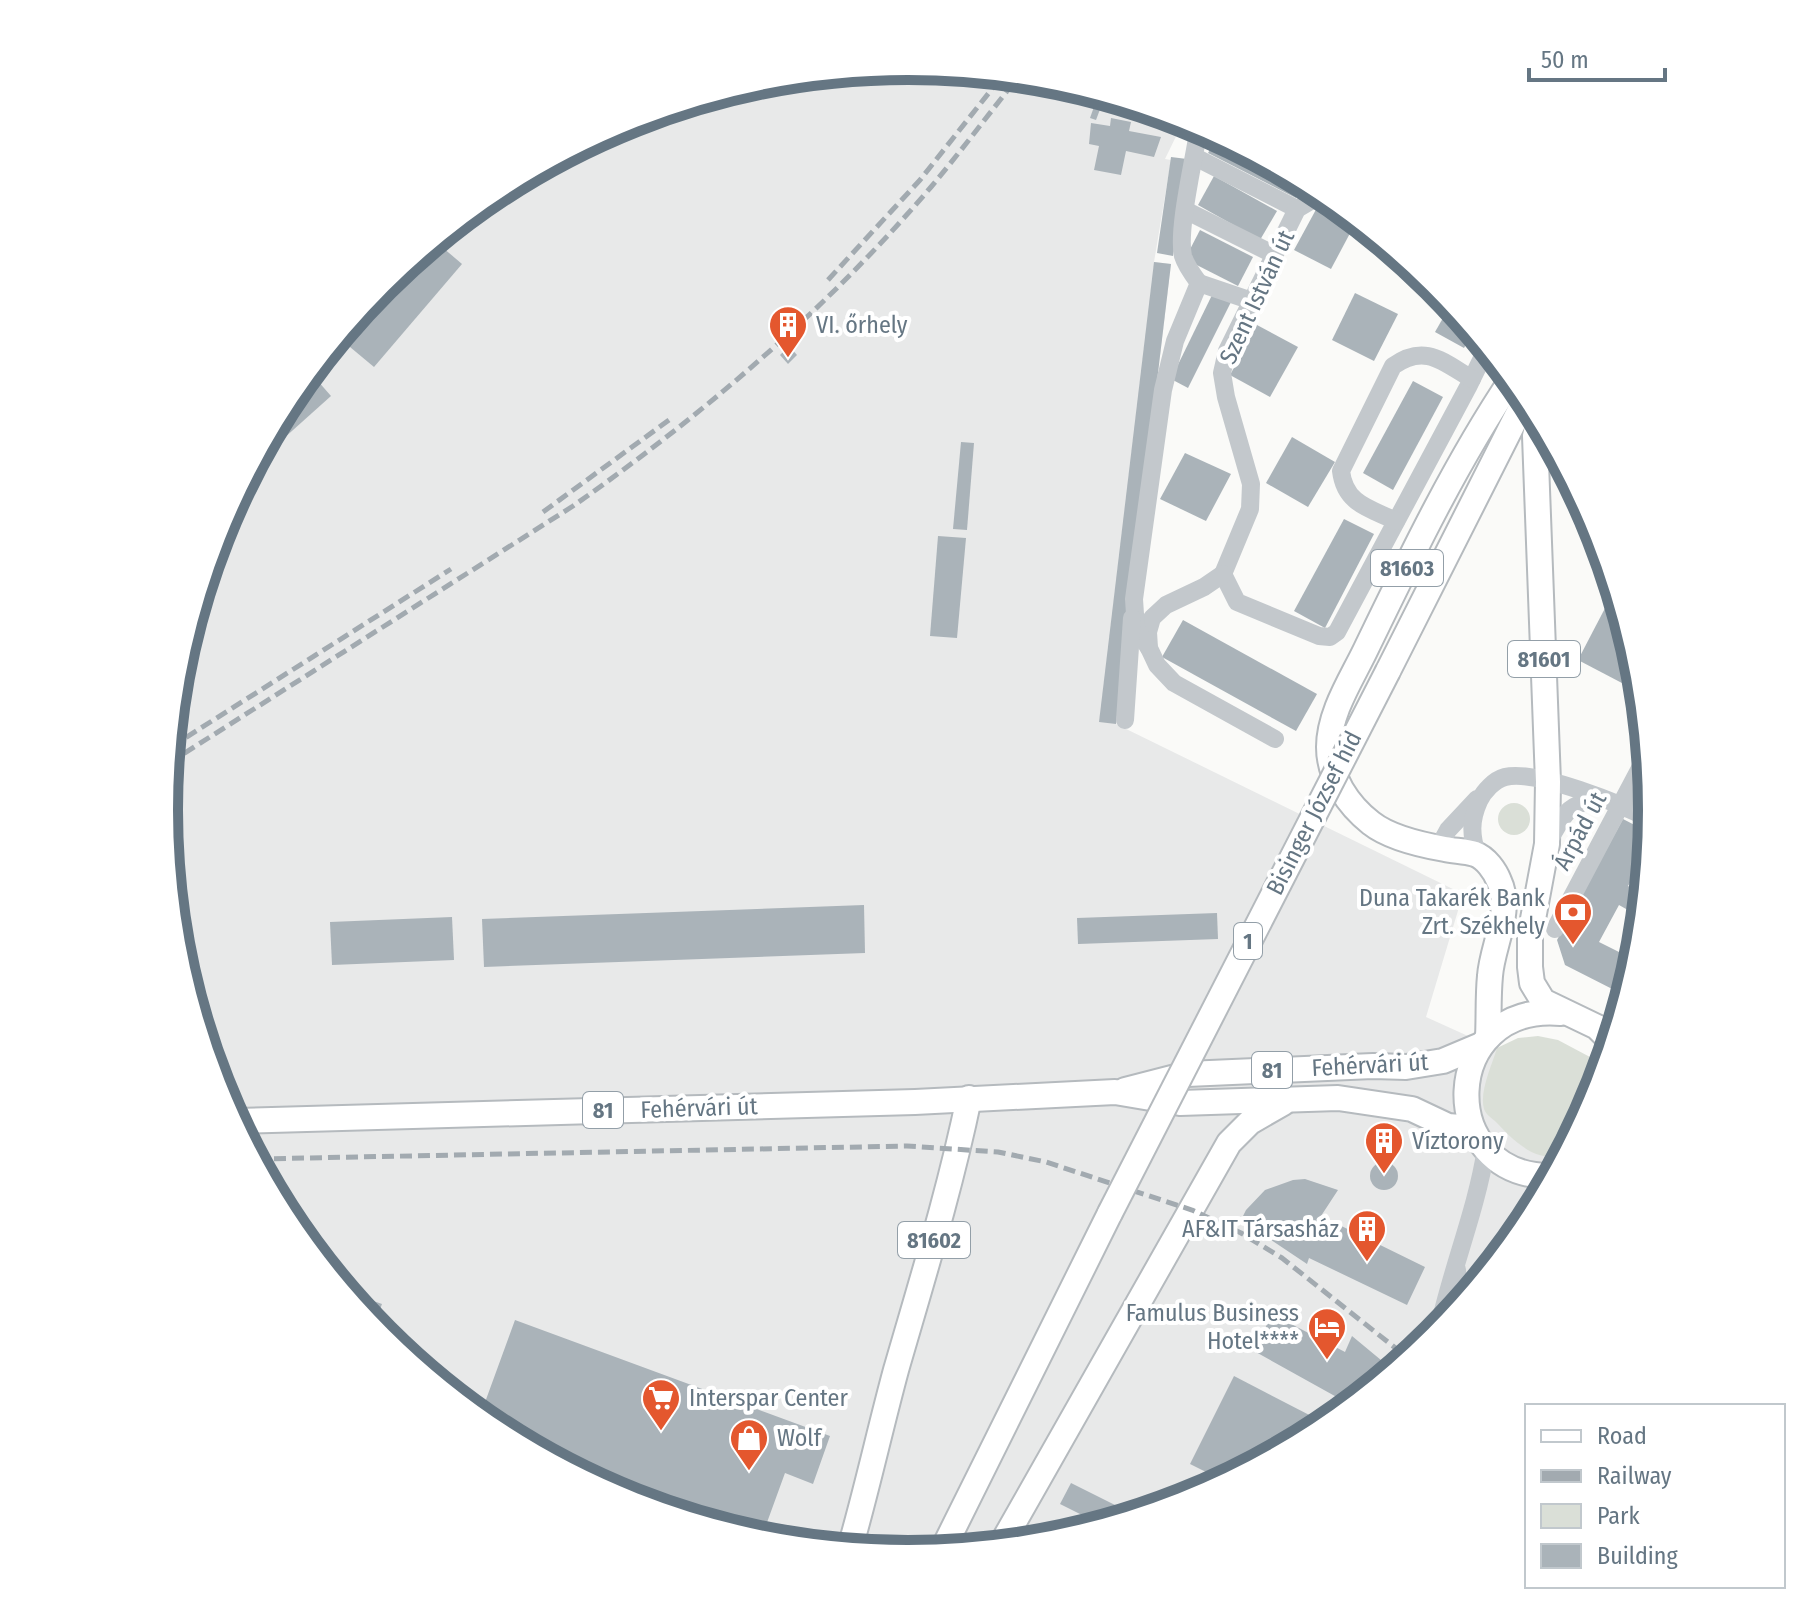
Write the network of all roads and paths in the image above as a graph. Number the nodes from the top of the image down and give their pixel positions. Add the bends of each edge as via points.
1 (1197, 140) edge
2 (1195, 157) junction
3 (1311, 201) edge
4 (1297, 209) junction
5 (1185, 210) junction
6 (1275, 255) junction
7 (1199, 283) junction
8 (1252, 301) junction
9 (1482, 359) edge
10 (1472, 379) junction
11 (1505, 390) edge
12 (1519, 411) edge
13 (1535, 436) edge
14 (1396, 521) junction
15 (1223, 574) junction
16 (1134, 599) junction
17 (1149, 648) junction
18 (1125, 720) dead end
19 (1275, 739) dead end
20 (1637, 774) edge
21 (1548, 782) junction
22 (1482, 795) junction
23 (1602, 798) junction
24 (1622, 804) junction
25 (1638, 813) edge
26 (1547, 844) junction
27 (1438, 848) junction
28 (1477, 855) junction
29 (1555, 929) dead end
30 (1564, 1013) junction
31 (1603, 1034) edge
32 (1485, 1041) junction
33 (1115, 1092) junction
34 (969, 1098) junction
35 (1290, 1100) junction
36 (248, 1121) edge
37 (1472, 1128) junction
38 (1486, 1149) junction
39 (1540, 1176) edge
40 (1457, 1264) junction
41 (1459, 1289) edge
42 (1444, 1305) edge
43 (1008, 1533) edge
44 (853, 1537) edge
45 (948, 1538) edge

1 - 2 street
2 - 4 street
2 - 5 street
3 - 4 street, Szent István út
4 - 6 street, Szent István út
5 - 6 street
5 - 7 street via 1182,253
6 - 8 street, Szent István út
7 - 8 street
7 - 16 street via 1175,341 1163,390
8 - 15 street, Szent István út via 1222,373 1251,484 1250,509
9 - 10 street
10 - 14 street
10 - 14 street via 1434,356 1408,355 1393,366 1341,471 1343,487 1356,502
11 - 27 main road, 81603 via 1477,432 1374,634 1334,718 1329,744 1330,768 1357,810 1374,826
12 - 45 main road, Bisinger József híd / 1, bridge
13 - 21 main road, 81601
14 - 15 street via 1330,637 1237,602
15 - 17 street via 1152,618
16 - 17 street via 1136,629
16 - 18 street
17 - 19 street via 1174,683
20 - 24 street, Árpád út
21 - 22 street via 1502,778
21 - 23 street
21 - 26 main road, 81601
22 - 27 street
22 - 28 street via 1471,830
23 - 24 street
23 - 26 street via 1576,803
24 - 25 street
24 - 29 street, Árpád út
26 - 30 main road, 81601 via 1530,935 1530,967 1543,1001
27 - 28 main road, 81603
28 - 32 main road via 1500,883 1503,903
30 - 31 main road
30 - 32 main road, Fehérvári út via 1515,1018
32 - 33 main road, Fehérvári út / 81 via 1443,1061 1406,1067 1187,1074
32 - 37 main road via 1467,1076
33 - 34 main road, Fehérvári út / 81
33 - 35 main road, Fehérvári út / 81 via 1180,1103
34 - 36 main road, Fehérvári út / 81
34 - 44 main road, 81602 via 960,1148
35 - 37 main road, Fehérvári út / 81 via 1366,1101
35 - 43 main road via 1266,1110 1229,1143
37 - 38 main road
38 - 39 main road via 1519,1171
38 - 40 street
40 - 41 street
40 - 42 street

